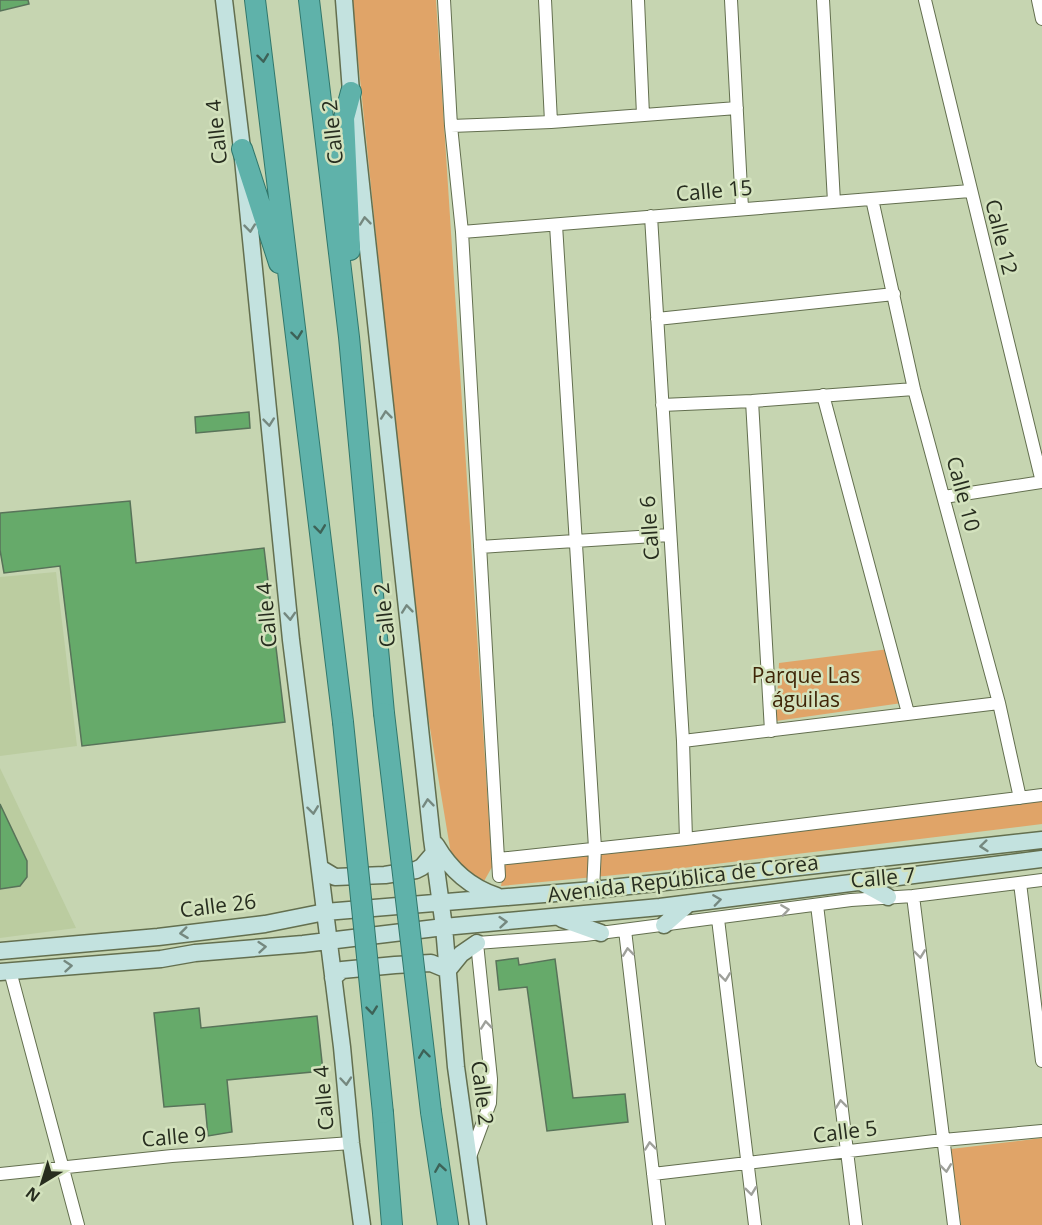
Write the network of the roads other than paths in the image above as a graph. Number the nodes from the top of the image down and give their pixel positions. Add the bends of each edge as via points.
1 (224, 0) edge
2 (255, 0) edge
3 (309, 0) edge
4 (344, 0) edge
5 (444, 0) edge
6 (545, 0) edge
7 (638, 0) edge
8 (732, 0) edge
9 (823, 0) edge
10 (925, 0) edge
11 (1038, 0) edge
12 (1042, 19) edge
13 (351, 92) junction
14 (737, 108) junction
15 (643, 115) junction
16 (551, 122) junction
17 (451, 126) junction
18 (242, 149) junction
19 (970, 191) junction
20 (872, 199) junction
21 (834, 202) junction
22 (742, 208) junction
23 (651, 216) junction
24 (556, 225) junction
25 (462, 232) junction
26 (894, 294) junction
27 (294, 307) junction
28 (657, 319) junction
29 (349, 337) junction
30 (914, 389) junction
31 (823, 395) junction
32 (752, 401) junction
33 (662, 405) junction
34 (1042, 482) edge
35 (944, 497) junction
36 (670, 535) junction
37 (576, 540) junction
38 (480, 548) junction
39 (999, 703) junction
40 (908, 713) junction
41 (771, 731) junction
42 (683, 741) junction
43 (1042, 795) edge
44 (1020, 798) junction
45 (686, 839) junction
46 (1042, 840) edge
47 (434, 846) junction
48 (595, 848) junction
49 (498, 859) junction
50 (1042, 859) edge
51 (320, 868) junction
52 (499, 876) dead end
53 (1042, 880) edge
54 (859, 881) junction
55 (1020, 883) junction
56 (593, 890) junction
57 (913, 896) junction
58 (888, 897) junction
59 (504, 898) junction
60 (441, 902) junction
61 (688, 904) junction
62 (817, 905) junction
63 (325, 912) junction
64 (556, 917) junction
65 (718, 919) junction
66 (664, 925) junction
67 (444, 927) junction
68 (625, 930) junction
69 (602, 933) junction
70 (328, 940) junction
71 (477, 942) junction
72 (0, 951) edge
73 (448, 969) junction
74 (5, 972) edge
75 (333, 978) junction
76 (1042, 1061) edge
77 (1042, 1131) edge
78 (943, 1140) junction
79 (351, 1143) junction
80 (847, 1151) junction
81 (468, 1163) junction
82 (748, 1165) junction
83 (61, 1167) junction
84 (0, 1174) edge
85 (653, 1174) junction
86 (78, 1225) edge
87 (362, 1225) edge
88 (392, 1225) edge
89 (448, 1225) edge
90 (477, 1225) edge
91 (659, 1225) edge
92 (755, 1225) edge
93 (856, 1225) edge
94 (954, 1225) edge

1 - 18 main road, Calle 4
2 -> 27 highway
3 - 29 highway
4 - 13 main road, Calle 2
5 - 17 street
6 - 16 street
7 - 15 street
8 - 14 street
9 - 21 street
10 - 19 street, Calle 12
11 - 12 street
13 - 29 highway via 344,118 351,261
47 -> 13 main road, Calle 2
14 - 15 street
14 - 22 street
15 - 16 street
16 - 17 street
17 - 25 street
18 - 27 highway
18 -> 51 main road, Calle 4 via 291,640
19 - 20 street, Calle 15
19 - 34 street, Calle 12
20 - 21 street, Calle 15
20 - 26 street, Calle 10
21 - 22 street, Calle 15
22 - 23 street, Calle 15
23 - 24 street, Calle 15
23 - 28 street, Calle 6
24 - 25 street, Calle 15
24 - 37 street
25 - 38 street
26 - 28 street
26 - 30 street, Calle 10
27 -> 88 highway, bridge via 343,722
28 - 33 street, Calle 6
89 -> 29 highway, bridge via 384,713
30 - 31 street
30 - 35 street, Calle 10
31 - 32 street
31 - 40 street
32 - 33 street
32 - 41 street
33 - 36 street, Calle 6
34 - 35 street
35 - 39 street, Calle 10
36 - 37 street
36 - 42 street, Calle 6
37 - 38 street
37 - 48 street
38 - 49 street
39 - 40 street
39 - 44 street, Calle 10
40 - 41 street
41 - 42 street
42 - 45 street, Calle 6
43 - 44 street, Avenida República de Corea
44 - 45 street, Avenida República de Corea
45 - 48 street, Avenida República de Corea
46 -> 56 main road, Avenida República de Corea
47 - 51 main road via 416,870 335,877
47 - 59 main road via 455,872 482,891
47 - 60 main road, Calle 2
48 - 49 street, Avenida República de Corea
48 - 56 street
49 - 52 street
50 - 54 main road, Avenida República de Corea
51 - 63 main road, Calle 4
53 - 55 street, Calle 7
54 - 58 main road
61 -> 54 main road, Avenida República de Corea
55 - 57 street, Calle 7
55 - 76 street
56 - 59 main road, Avenida República de Corea
57 - 58 street, Calle 7
57 -> 78 street
58 - 62 street, Calle 7
59 - 60 main road, Avenida República de Corea
60 - 63 main road, Calle 26
60 - 67 main road, Calle 2
61 - 64 main road, Avenida República de Corea
61 - 66 main road
65 -> 62 street, Calle 7
80 -> 62 street
63 - 70 main road, Calle 4
63 -> 72 main road, Calle 26 via 182,934
67 -> 64 main road, Avenida República de Corea
64 - 69 main road
65 - 66 street, Calle 7
65 -> 82 street
66 - 68 street, Calle 7
67 - 70 main road, Avenida República de Corea
67 - 73 main road, Calle 2
68 - 69 street, Calle 7
85 -> 68 street
69 - 71 street, Calle 7
74 -> 70 main road, Calle 26
70 - 75 main road, Calle 4
71 - 73 main road
81 -> 71 street via 490,1103 492,1079
73 - 75 main road via 431,963 384,966 342,970
73 - 81 main road, Calle 2
74 - 83 street
75 -> 79 main road, Calle 4
77 - 78 street, Calle 5
78 - 80 street, Calle 5
78 -> 94 street
79 - 83 street, Calle 9
79 - 87 main road, Calle 4
80 - 82 street, Calle 5
80 - 93 street
81 - 90 main road, Calle 2
82 - 85 street, Calle 5
82 -> 92 street
83 - 84 street, Calle 9
83 - 86 street
85 - 91 street

